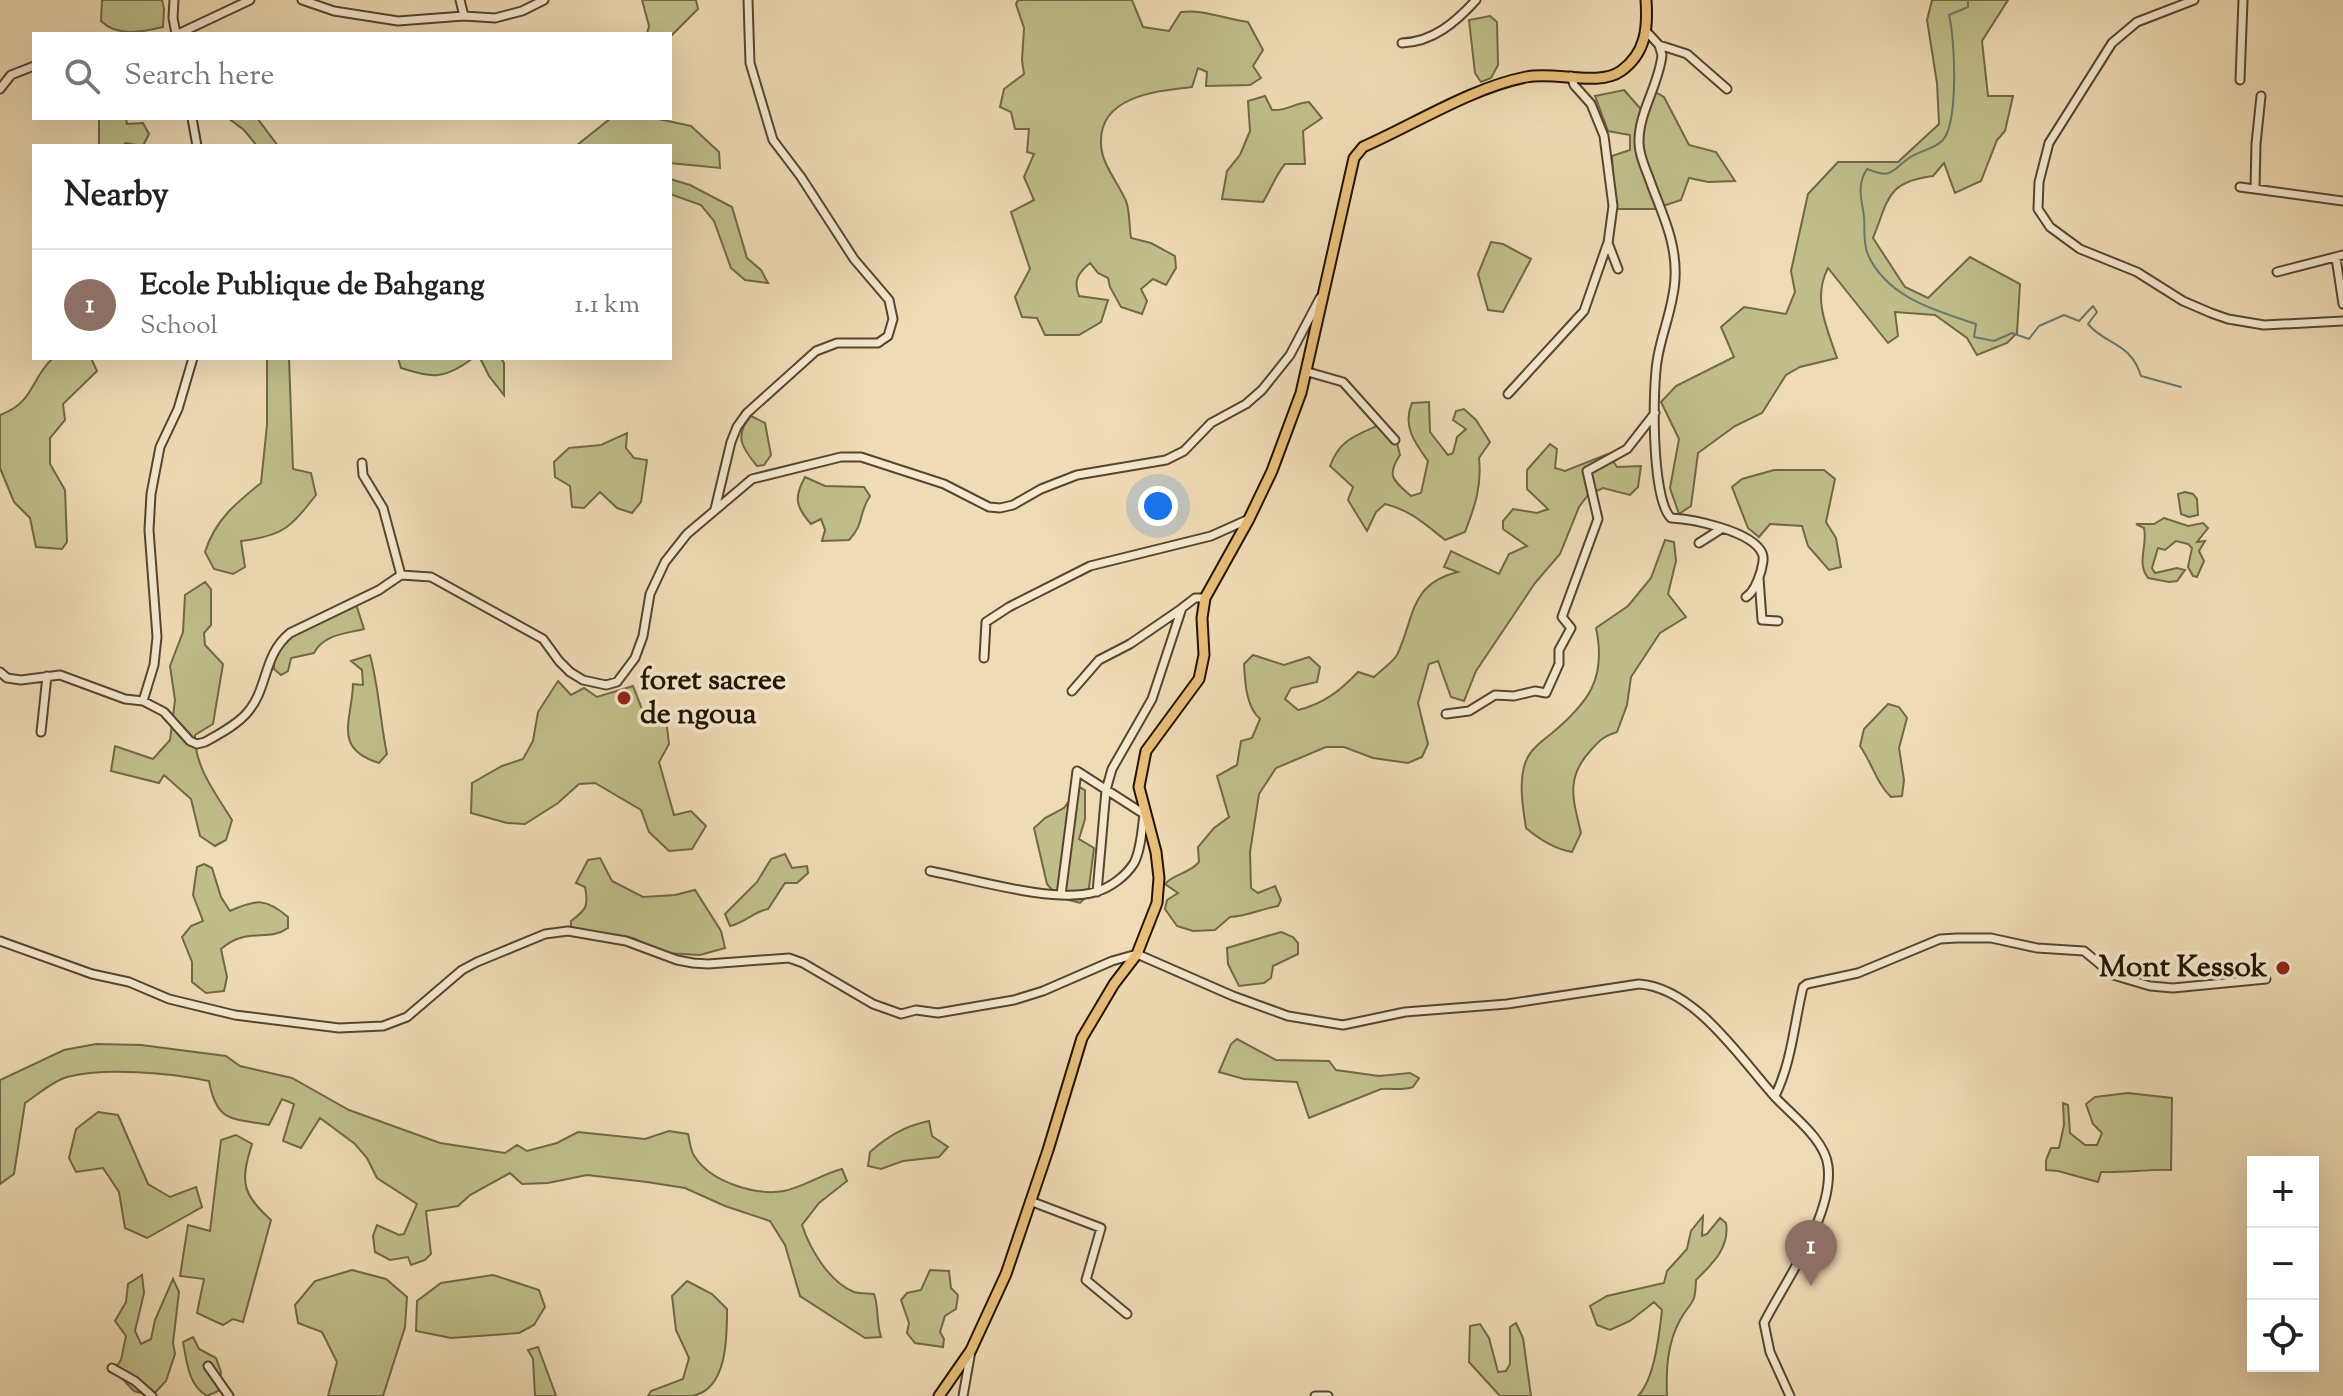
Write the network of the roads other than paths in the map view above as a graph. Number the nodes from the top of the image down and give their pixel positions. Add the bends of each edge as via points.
1 (174, 0) edge
2 (250, 0) edge
3 (302, 0) edge
4 (460, 0) edge
5 (544, 0) edge
6 (748, 0) edge
7 (1476, 0) edge
8 (1646, 0) edge
9 (2194, 0) edge
10 (2243, 0) edge
11 (464, 16) junction
12 (176, 32) edge
13 (181, 32) edge
14 (1647, 32) junction
15 (1402, 43) dead end
16 (1659, 45) junction
17 (32, 67) edge
18 (1571, 76) junction
19 (2240, 80) dead end
20 (0, 89) edge
21 (1727, 89) dead end
22 (2261, 96) dead end
23 (192, 120) edge
24 (197, 144) edge
25 (2240, 187) dead end
26 (2255, 188) junction
27 (2343, 201) edge
28 (1608, 243) junction
29 (2340, 256) edge
30 (1618, 269) dead end
31 (2277, 272) dead end
32 (1325, 289) junction
33 (2343, 304) edge
34 (2343, 321) edge
35 (192, 360) edge
36 (1308, 372) junction
37 (1508, 394) dead end
38 (1655, 413) junction
39 (1395, 440) dead end
40 (362, 463) dead end
41 (715, 509) junction
42 (1249, 519) junction
43 (1721, 529) junction
44 (1699, 543) dead end
45 (401, 575) junction
46 (1759, 576) junction
47 (1746, 597) dead end
48 (1205, 598) junction
49 (1182, 608) junction
50 (1778, 621) dead end
51 (984, 658) dead end
52 (0, 672) edge
53 (47, 676) junction
54 (1072, 691) dead end
55 (143, 701) junction
56 (1446, 714) dead end
57 (41, 732) dead end
58 (1106, 790) junction
59 (1144, 814) junction
60 (930, 871) dead end
61 (1097, 892) junction
62 (1061, 895) junction
63 (0, 941) edge
64 (1137, 954) junction
65 (2266, 979) dead end
66 (1775, 1096) junction
67 (1030, 1201) junction
68 (1127, 1314) dead end
69 (971, 1350) junction
70 (208, 1366) dead end
71 (112, 1368) dead end
72 (152, 1396) edge
73 (229, 1396) edge
74 (939, 1396) edge
75 (963, 1396) edge
76 (1315, 1396) edge
77 (1328, 1396) edge
78 (1790, 1396) edge

1 - 12 street
2 - 13 street
3 - 11 street via 398,21
4 - 11 street
5 - 11 street via 495,18
6 - 41 street via 750,63 773,140 854,259 889,300 893,319 888,336 878,343 837,343 816,351 747,413 731,442
7 - 15 street via 1446,28
8 - 14 main road
9 - 34 street via 2137,22 2112,43 2049,143 2038,209 2050,227 2080,249 2137,272 2211,313 2264,325
10 - 19 street
14 - 16 street
14 - 18 main road via 1633,60 1611,77
16 - 21 street via 1687,54
16 - 38 street via 1661,63 1639,140 1672,240 1675,278 1658,353
17 - 20 street via 11,75
18 - 28 street via 1591,104 1604,136 1613,206
18 - 32 main road via 1532,76 1505,83 1359,150
22 - 26 street
23 - 24 street
25 - 26 street
26 - 27 street
28 - 30 street
28 - 37 street via 1584,311
29 - 31 street
29 - 33 street
32 - 36 main road
32 - 41 street via 1280,370 1246,404 1211,423 1184,451 1166,460 1077,475 1000,508 871,459 841,457 761,475
35 - 55 street via 160,447 151,494 157,637
36 - 39 street via 1343,382
36 - 42 main road
38 - 43 street via 1665,512
38 - 56 street via 1627,449 1587,471 1598,519 1562,617 1571,628 1546,693 1495,695 1469,711
40 - 45 street via 363,475 383,508
41 - 45 street via 665,562 650,594 635,658 617,682 606,685 591,684 570,672 543,639 431,577
42 - 48 main road
42 - 51 street via 1211,536 1090,566 1009,607 986,622
43 - 44 street
43 - 46 street via 1742,534 1762,552
45 - 55 street via 279,643 247,713 205,742 190,741 164,712
46 - 47 street
46 - 50 street via 1762,620
48 - 49 street
48 - 59 main road via 1203,666 1193,689 1146,751 1139,787
49 - 54 street via 1099,660
49 - 58 street via 1152,699 1112,769
52 - 53 street via 21,680
53 - 55 street via 60,675
53 - 57 street
58 - 59 street
58 - 61 street
58 - 62 street via 1077,771
59 - 61 street via 1136,860 1122,877
59 - 64 main road via 1159,878 1157,903
60 - 62 street
61 - 62 street
63 - 64 street via 200,1008 339,1028 398,1021 477,962 545,934 568,931 626,941 693,963 789,958 901,1014 1014,1000
64 - 66 street via 1288,1016 1343,1025 1405,1012 1655,985 1730,1042
64 - 67 main road via 1082,1038
65 - 66 street via 2150,986 2113,975 2084,951 1991,938 1940,939 1858,973 1803,987 1794,1042
66 - 78 street via 1824,1152 1828,1165 1820,1216 1764,1323 1770,1352
67 - 68 street via 1101,1228 1086,1280
67 - 69 main road
69 - 74 main road
69 - 75 street
70 - 73 street
71 - 72 street
76 - 77 street

